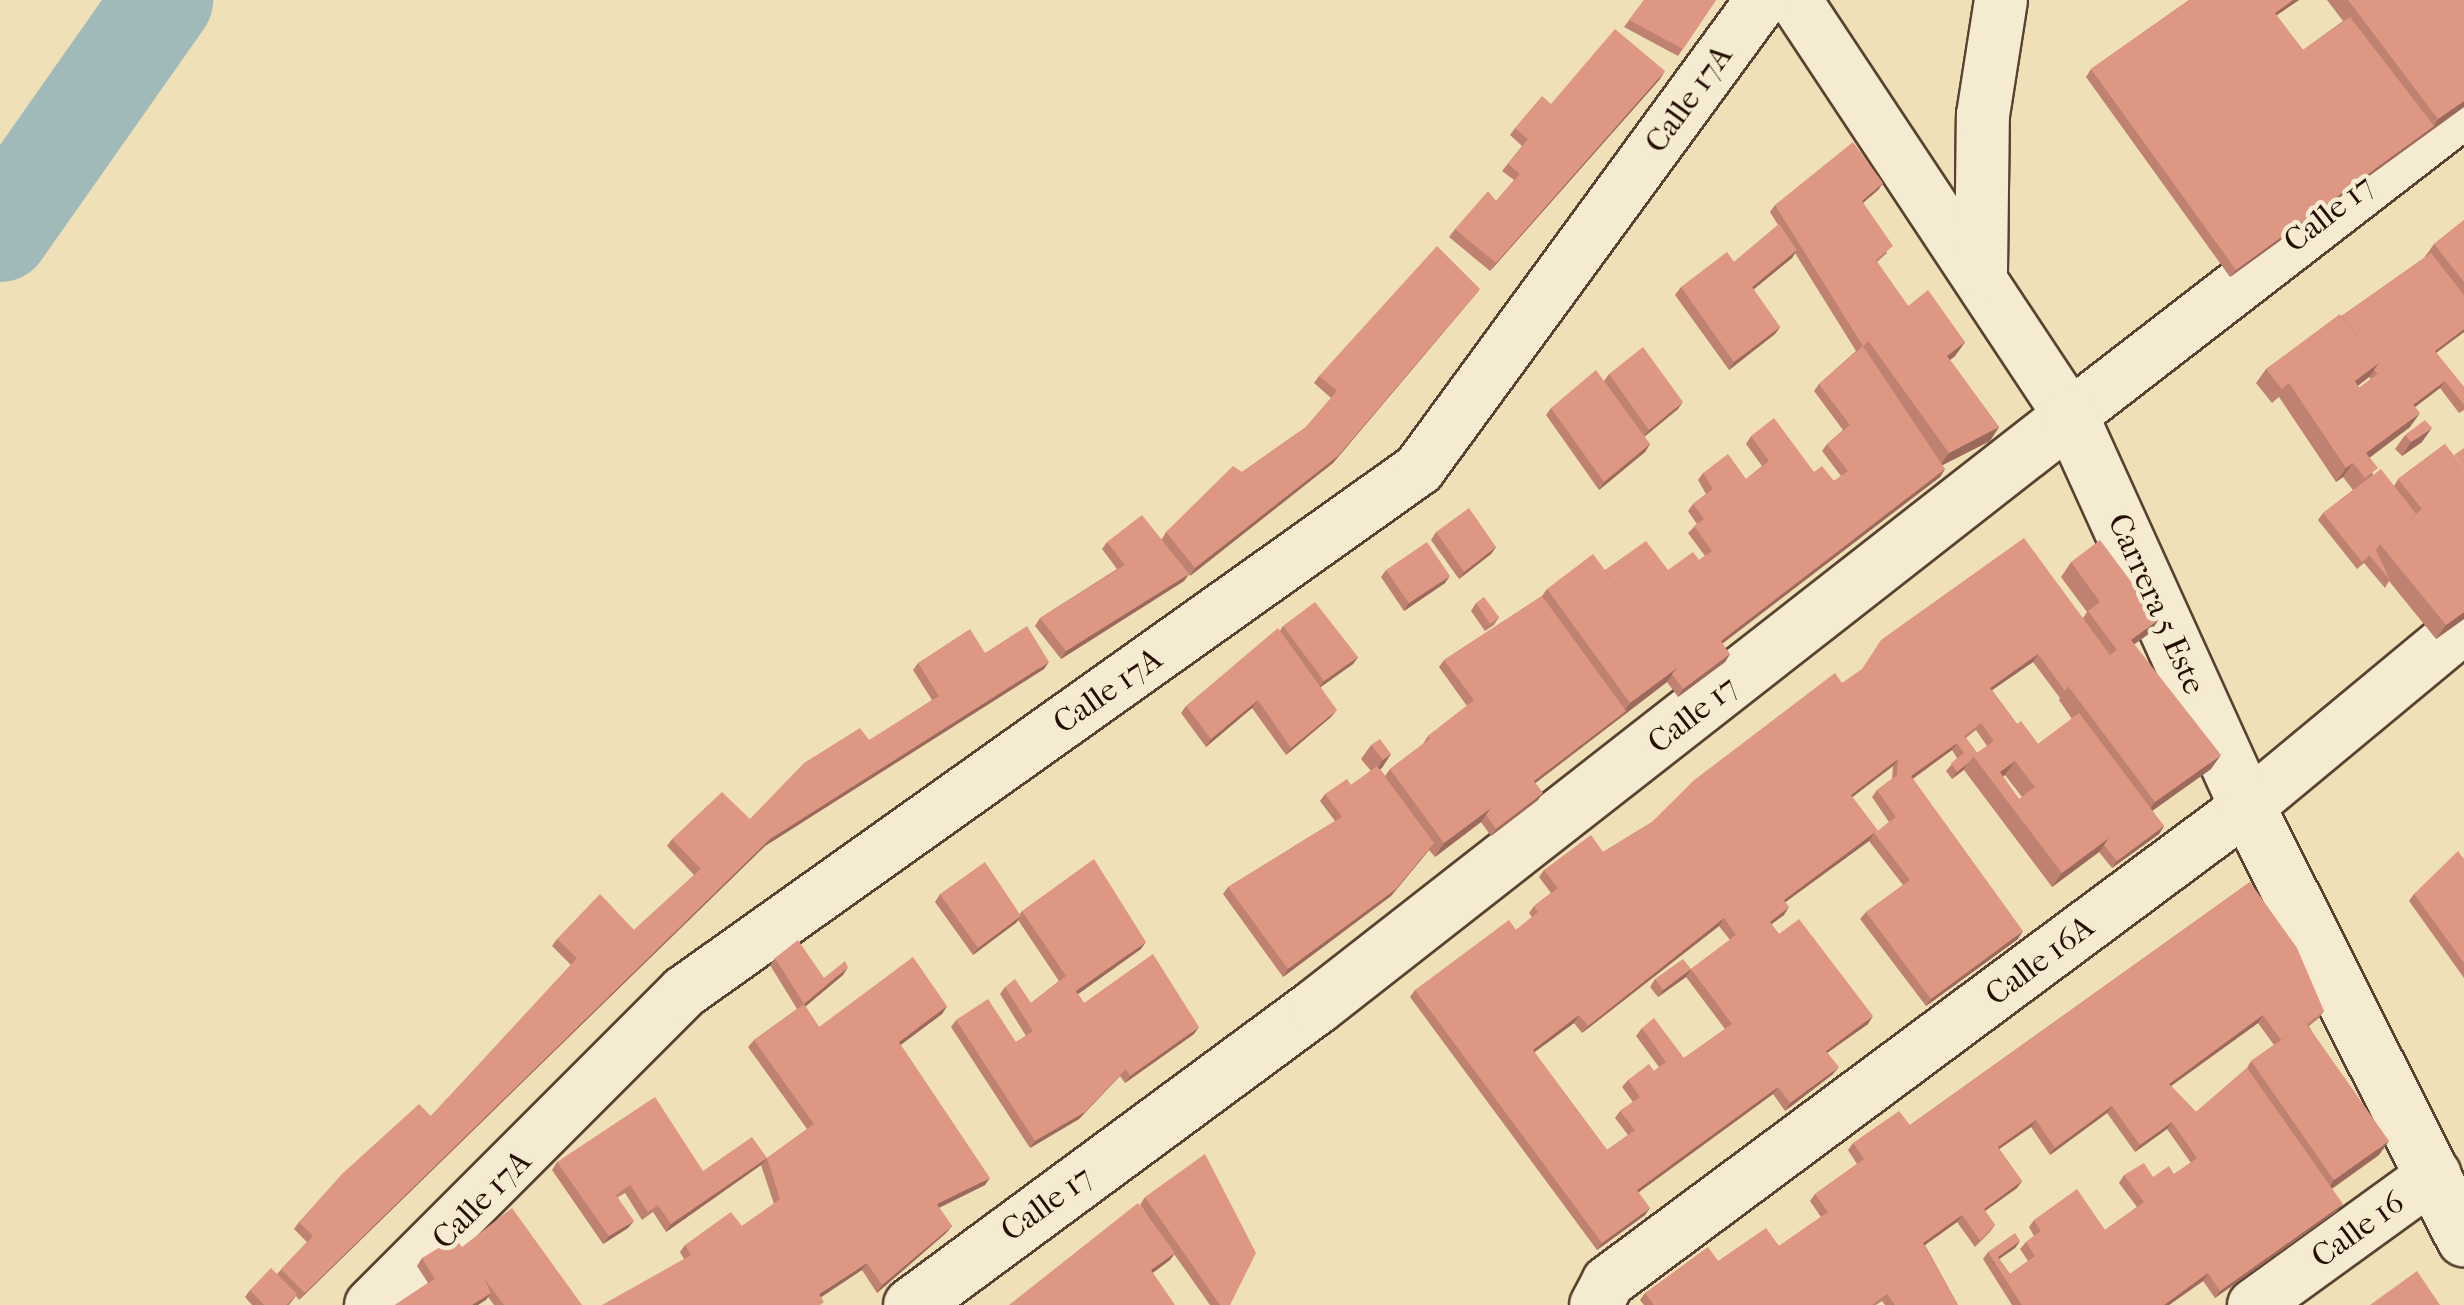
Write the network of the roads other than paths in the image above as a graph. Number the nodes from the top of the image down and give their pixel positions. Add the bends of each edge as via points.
1 (1762, 0) edge
2 (1794, 0) edge
3 (2001, 0) edge
4 (2464, 111) edge
5 (1981, 271) junction
6 (2070, 416) junction
7 (2464, 627) edge
8 (2247, 806) junction
9 (2450, 1166) edge
10 (2464, 1239) edge
11 (1602, 1294) edge
12 (372, 1305) edge
13 (911, 1305) edge
14 (2254, 1305) edge

1 - 12 street, Calle 17A via 1419,469 684,992
2 - 5 street, Carrera 5 Este
3 - 5 street via 1983,114
4 - 6 street, Calle 17
5 - 6 street, Carrera 5 Este
6 - 8 main road, Carrera 5 Este
6 - 13 main road, Calle 17 via 1316,1006
7 - 8 street, Calle 16A
8 - 9 main road, Carrera 5 Este
8 - 11 street, Calle 16A
9 - 10 main road, Carrera 5 Este
9 - 14 street, Calle 16

